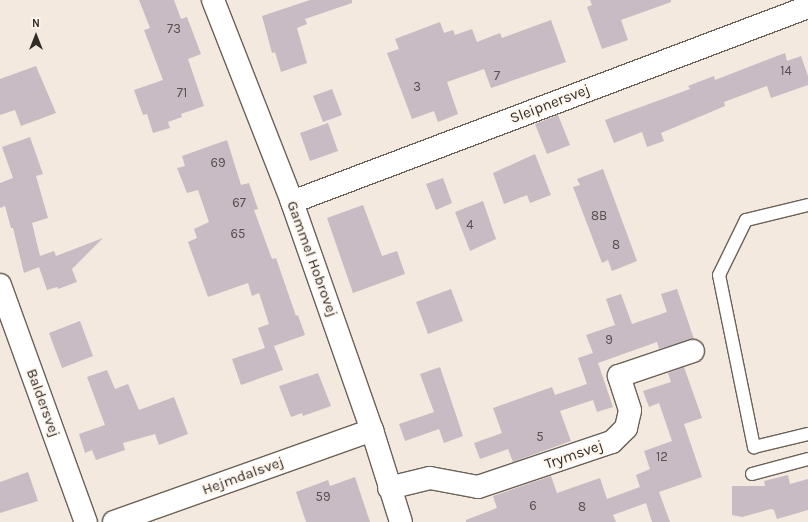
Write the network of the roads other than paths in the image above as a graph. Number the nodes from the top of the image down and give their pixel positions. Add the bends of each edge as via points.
1 (213, 0) edge
2 (808, 7) edge
3 (292, 202) junction
4 (808, 205) edge
5 (0, 285) edge
6 (694, 351) dead end
7 (372, 430) junction
8 (808, 434) edge
9 (808, 459) edge
10 (752, 474) dead end
11 (389, 488) junction
12 (86, 522) edge
13 (114, 522) edge
14 (401, 522) edge

1 - 3 street, Gammel Hobrovej
2 - 3 street, Sleipnersvej
3 - 7 street, Gammel Hobrovej
4 - 8 lane via 746,220 719,275 754,447
5 - 12 street, Baldersvej
6 - 11 street, Trymsvej via 619,376 630,410 626,428 612,442 478,487 430,478
7 - 11 street, Gammel Hobrovej
7 - 13 street, Hejmdalsvej
9 - 10 lane
11 - 14 street, Gammel Hobrovej

